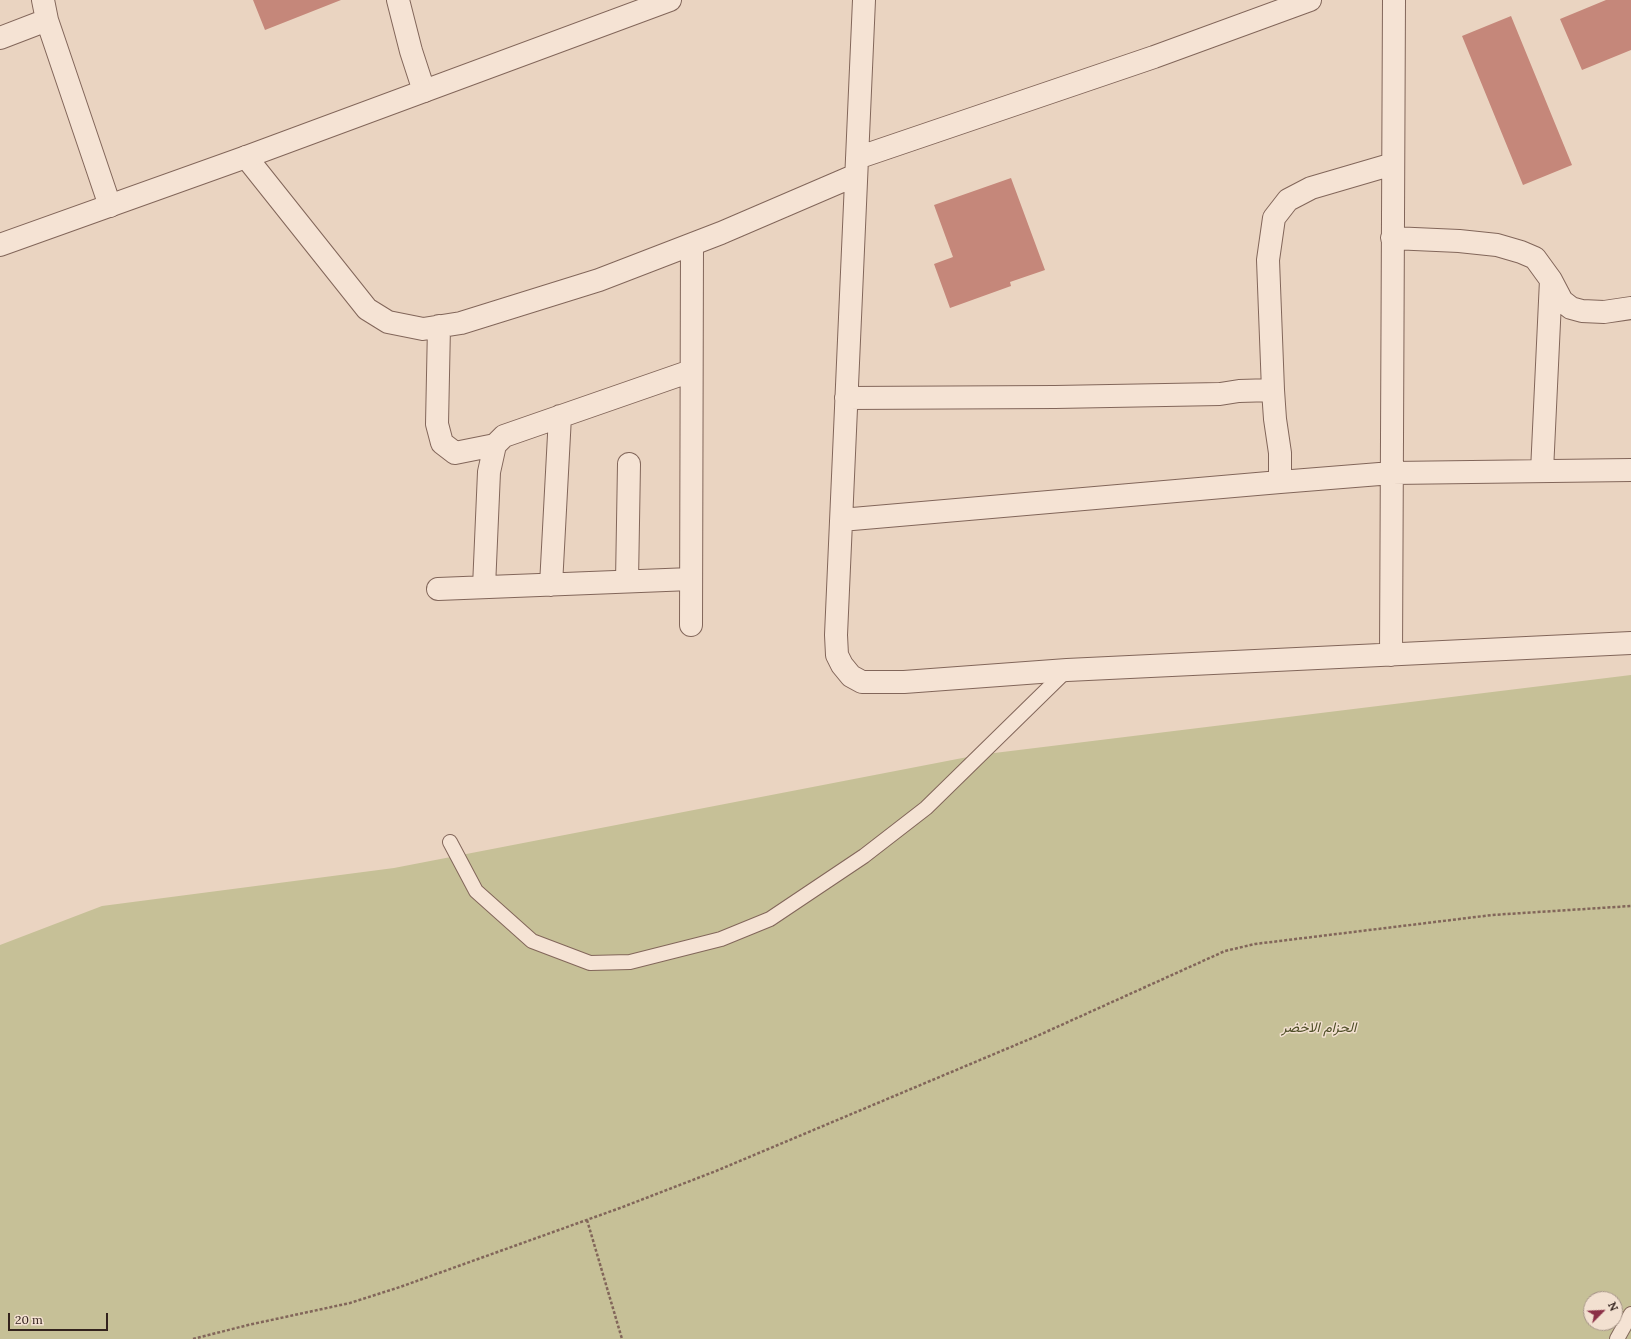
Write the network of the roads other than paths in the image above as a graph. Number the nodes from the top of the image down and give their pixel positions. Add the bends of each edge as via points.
1 (398, 0) edge
2 (670, 0) edge
3 (864, 0) edge
4 (1310, 0) edge
5 (1394, 0) edge
6 (45, 10) edge
7 (0, 38) edge
8 (424, 91) junction
9 (246, 157) junction
10 (1392, 164) junction
11 (857, 166) junction
12 (110, 206) junction
13 (1392, 238) junction
14 (0, 245) edge
15 (692, 245) junction
16 (1551, 280) junction
17 (1631, 308) edge
18 (439, 326) junction
19 (691, 371) junction
20 (1273, 390) junction
21 (846, 398) junction
22 (560, 416) junction
23 (495, 445) junction
24 (630, 464) dead end
25 (1631, 470) edge
26 (1542, 471) junction
27 (1392, 473) junction
28 (1280, 482) junction
29 (840, 520) junction
30 (691, 579) junction
31 (627, 581) junction
32 (551, 584) junction
33 (484, 587) junction
34 (438, 589) dead end
35 (691, 625) dead end
36 (1631, 643) edge
37 (1391, 655) junction
38 (1066, 670) junction
39 (450, 842) dead end
40 (1631, 1314) edge
41 (1617, 1339) edge

1 - 8 street
2 - 8 street
3 - 11 street
4 - 11 street
5 - 10 street
6 - 7 street
6 - 12 street
8 - 9 street
9 - 12 street
9 - 18 street via 367,309 388,322 423,329
10 - 13 street
10 - 20 street via 1311,188 1288,200 1274,218 1268,260
11 - 15 street
11 - 21 street
12 - 14 street
13 - 16 street via 1497,245 1535,258
13 - 27 street
15 - 18 street via 599,280 461,323
15 - 19 street
16 - 17 street via 1562,301 1570,308 1604,312
16 - 26 street
18 - 23 street via 437,424 442,443 455,453
19 - 22 street
19 - 30 street
20 - 21 street via 1220,394
20 - 28 street via 1280,453
21 - 29 street
22 - 23 street via 504,436
22 - 32 street
23 - 33 street via 489,472
24 - 31 street
25 - 26 street
26 - 27 street
27 - 28 street
27 - 37 street
28 - 29 street
29 - 38 street via 837,655 851,676 862,682 904,682
30 - 31 street
30 - 35 street
31 - 32 street
32 - 33 street
33 - 34 street
36 - 37 street
37 - 38 street
38 - 39 lane via 914,818 864,856 770,919 721,939 630,962 590,963 532,941 476,891
40 - 41 lane

